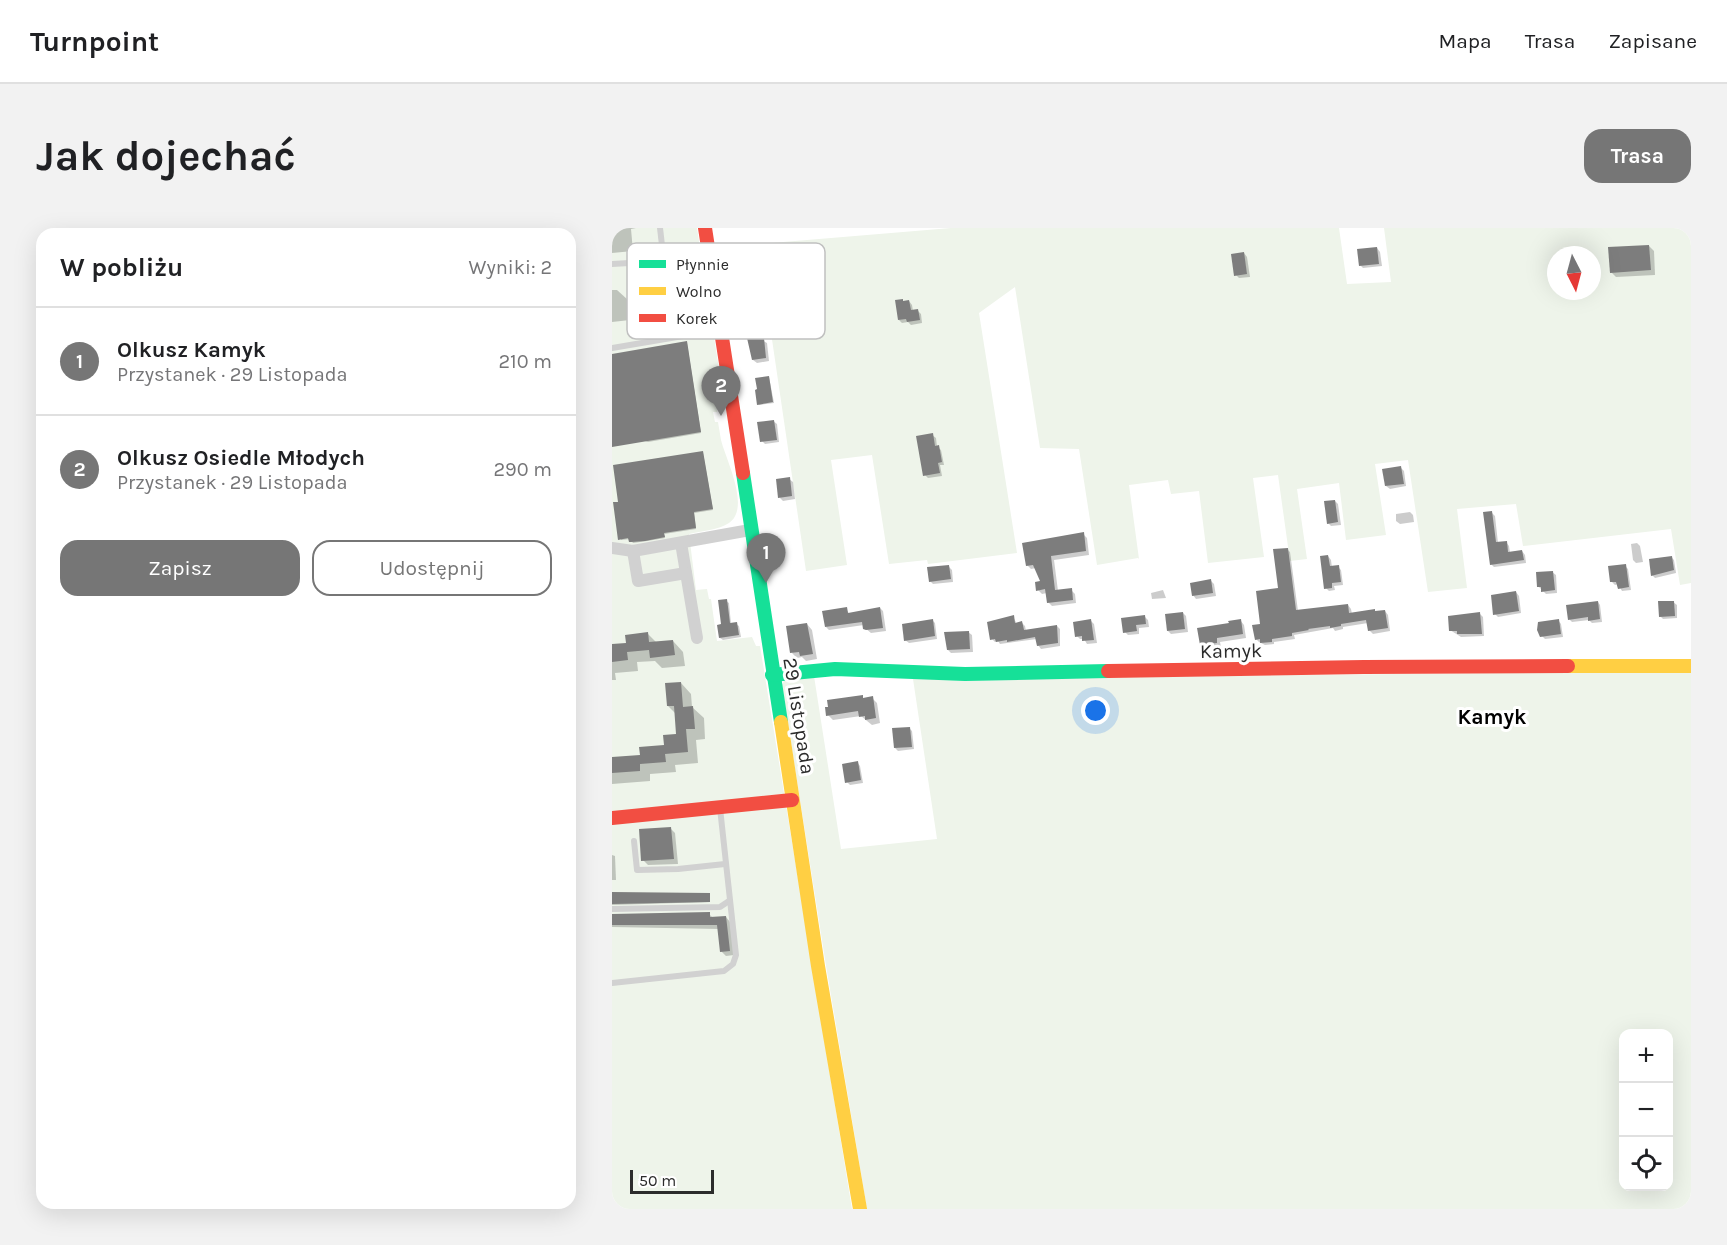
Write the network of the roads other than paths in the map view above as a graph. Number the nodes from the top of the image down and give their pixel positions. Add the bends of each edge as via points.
1 (660, 228) edge
2 (705, 228) edge
3 (662, 243) edge
4 (707, 243) edge
5 (627, 263) edge
6 (612, 264) edge
7 (665, 339) edge
8 (722, 339) edge
9 (612, 348) edge
10 (750, 530) junction
11 (681, 543) junction
12 (612, 548) edge
13 (633, 551) junction
14 (686, 573) junction
15 (697, 638) dead end
16 (1691, 666) edge
17 (772, 675) junction
18 (792, 800) junction
19 (720, 808) junction
20 (612, 818) edge
21 (634, 841) dead end
22 (725, 864) junction
23 (729, 901) junction
24 (612, 909) edge
25 (612, 983) edge
26 (860, 1209) edge

1 - 3 lane
2 - 4 street, 29 Listopada
5 - 6 lane
7 - 9 lane
8 - 10 street, 29 Listopada
10 - 11 street
10 - 17 street, 29 Listopada
11 - 13 street
11 - 14 street
12 - 13 street
13 - 14 street via 638,580
14 - 15 street
16 - 17 street, Kamyk via 965,674 835,669
17 - 18 street, 29 Listopada
18 - 19 street
18 - 26 street, 29 Listopada
19 - 20 street
19 - 22 lane
21 - 22 lane via 637,870
22 - 23 lane
23 - 24 lane via 720,908
23 - 25 lane via 736,955 724,971

